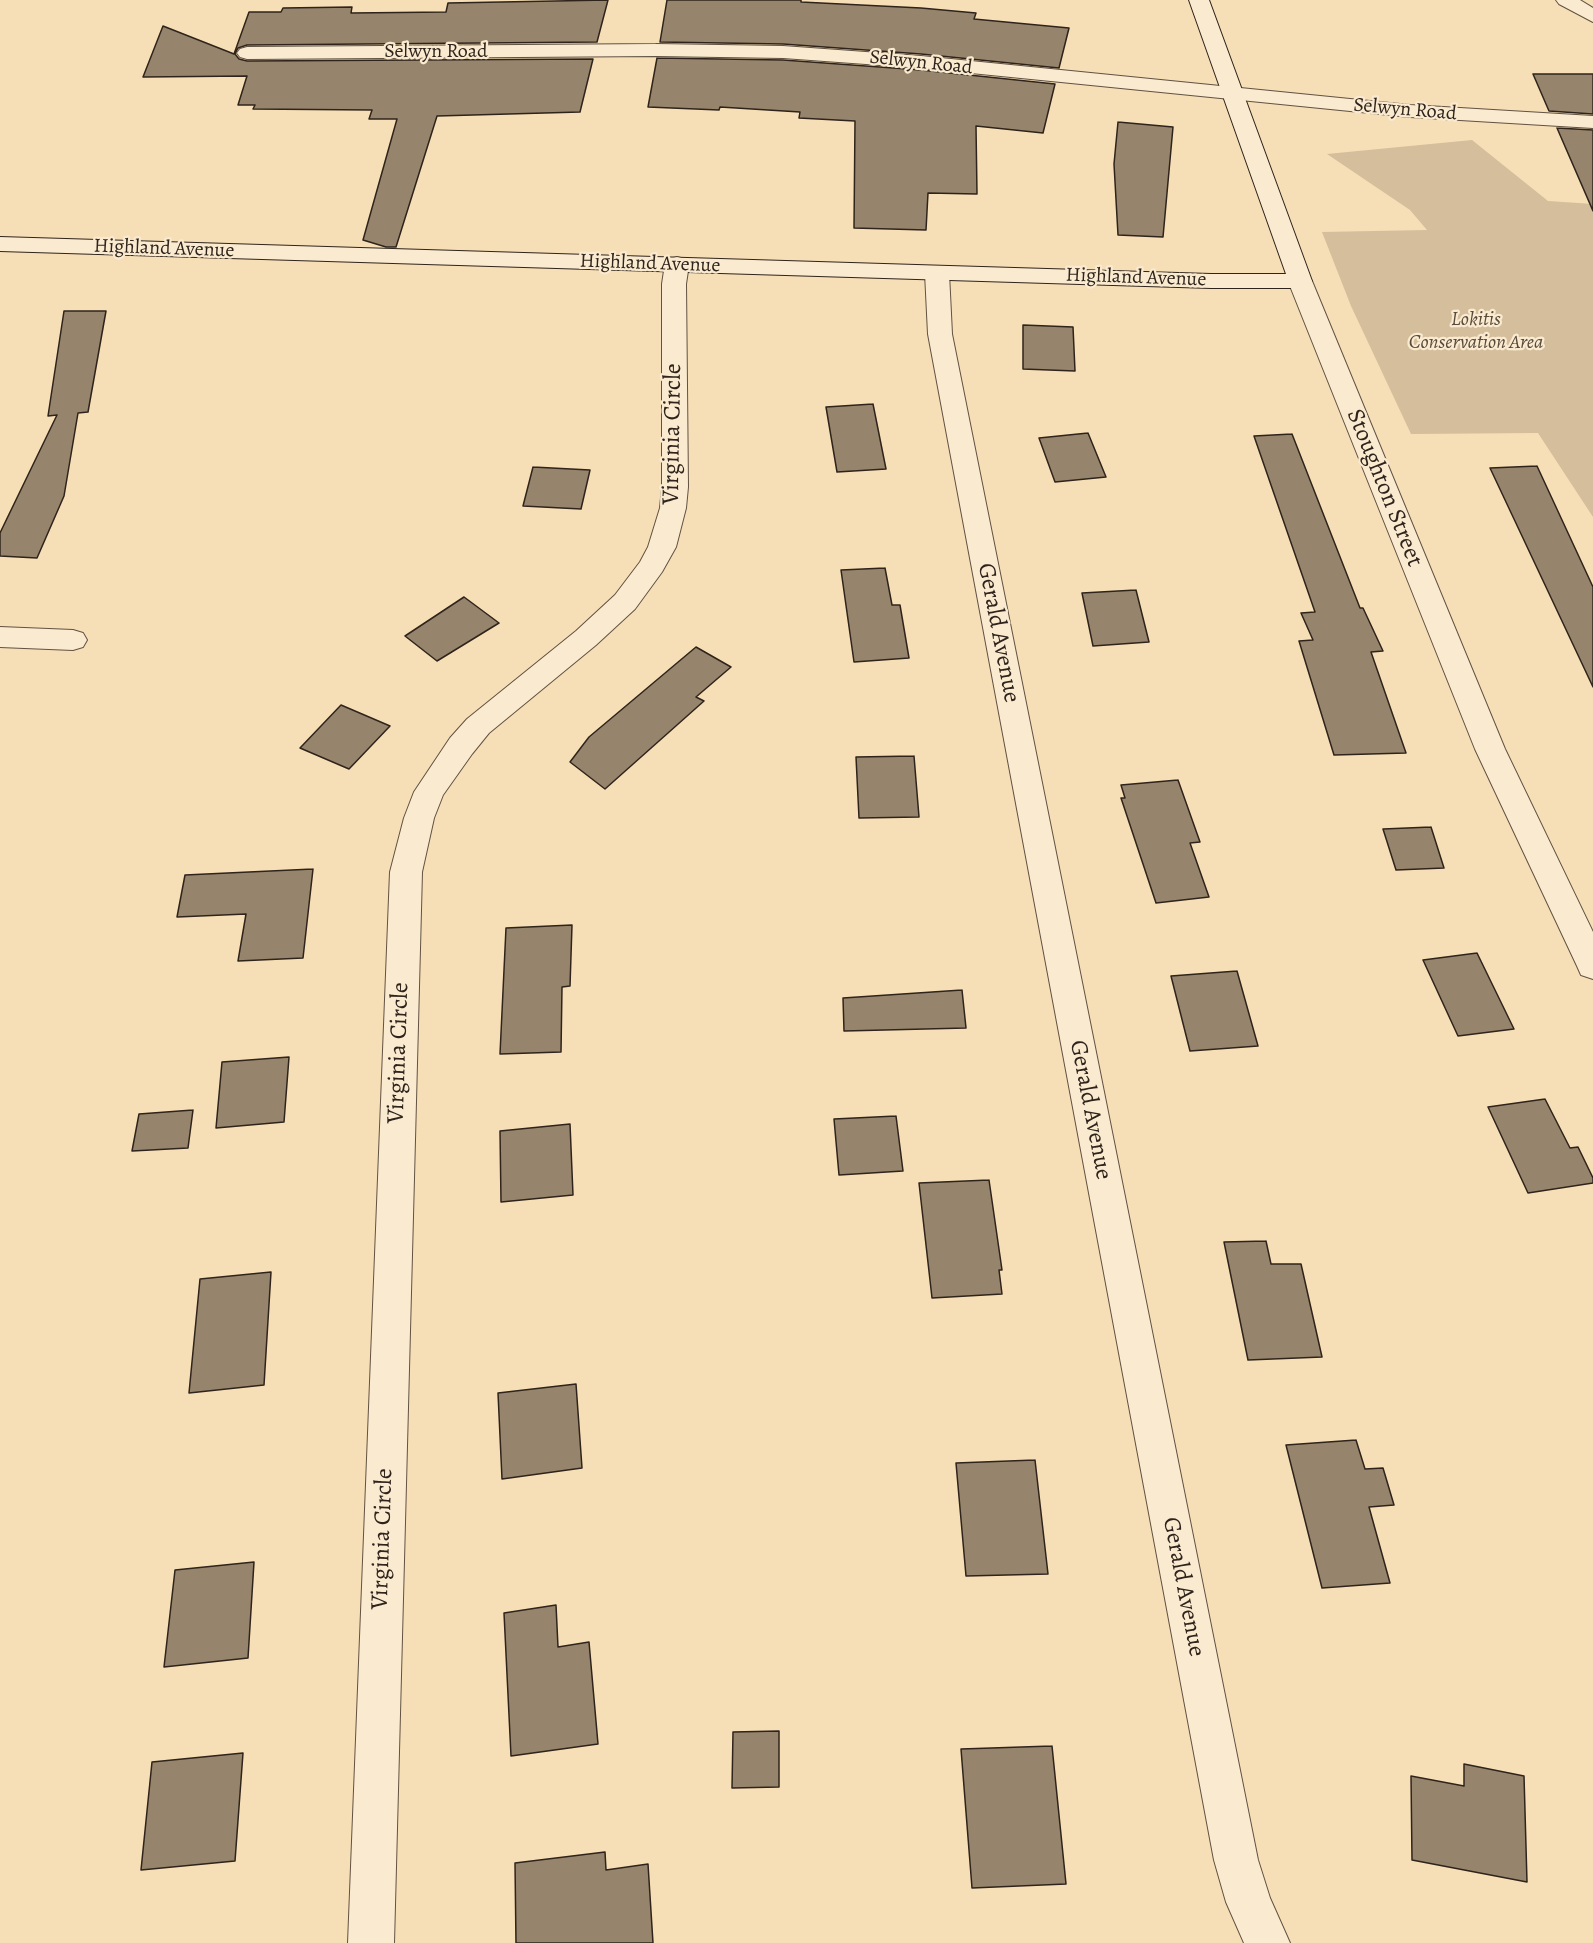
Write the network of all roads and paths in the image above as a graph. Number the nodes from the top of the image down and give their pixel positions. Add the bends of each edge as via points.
1 (1199, 0) edge
2 (1566, 0) edge
3 (1593, 16) edge
4 (247, 53) dead end
5 (1234, 95) junction
6 (1593, 122) edge
7 (0, 244) edge
8 (677, 264) junction
9 (937, 273) junction
10 (1300, 281) junction
11 (0, 637) edge
12 (73, 640) dead end
13 (1593, 966) edge
14 (371, 1943) edge
15 (1267, 1943) edge

1 - 5 street, Stoughton Street
2 - 3 street
4 - 5 street, Selwyn Road via 783,52 921,62
5 - 6 street, Selwyn Road via 1486,117
5 - 10 street, Stoughton Street
7 - 8 street, Highland Avenue
8 - 9 street, Highland Avenue
8 - 14 street, Virginia Circle via 675,487 662,547 626,602 492,714 461,746 429,792 406,872
9 - 10 street, Highland Avenue
9 - 15 street, Gerald Avenue via 940,334 1236,1860
10 - 13 street, Stoughton Street via 1490,748
11 - 12 street

